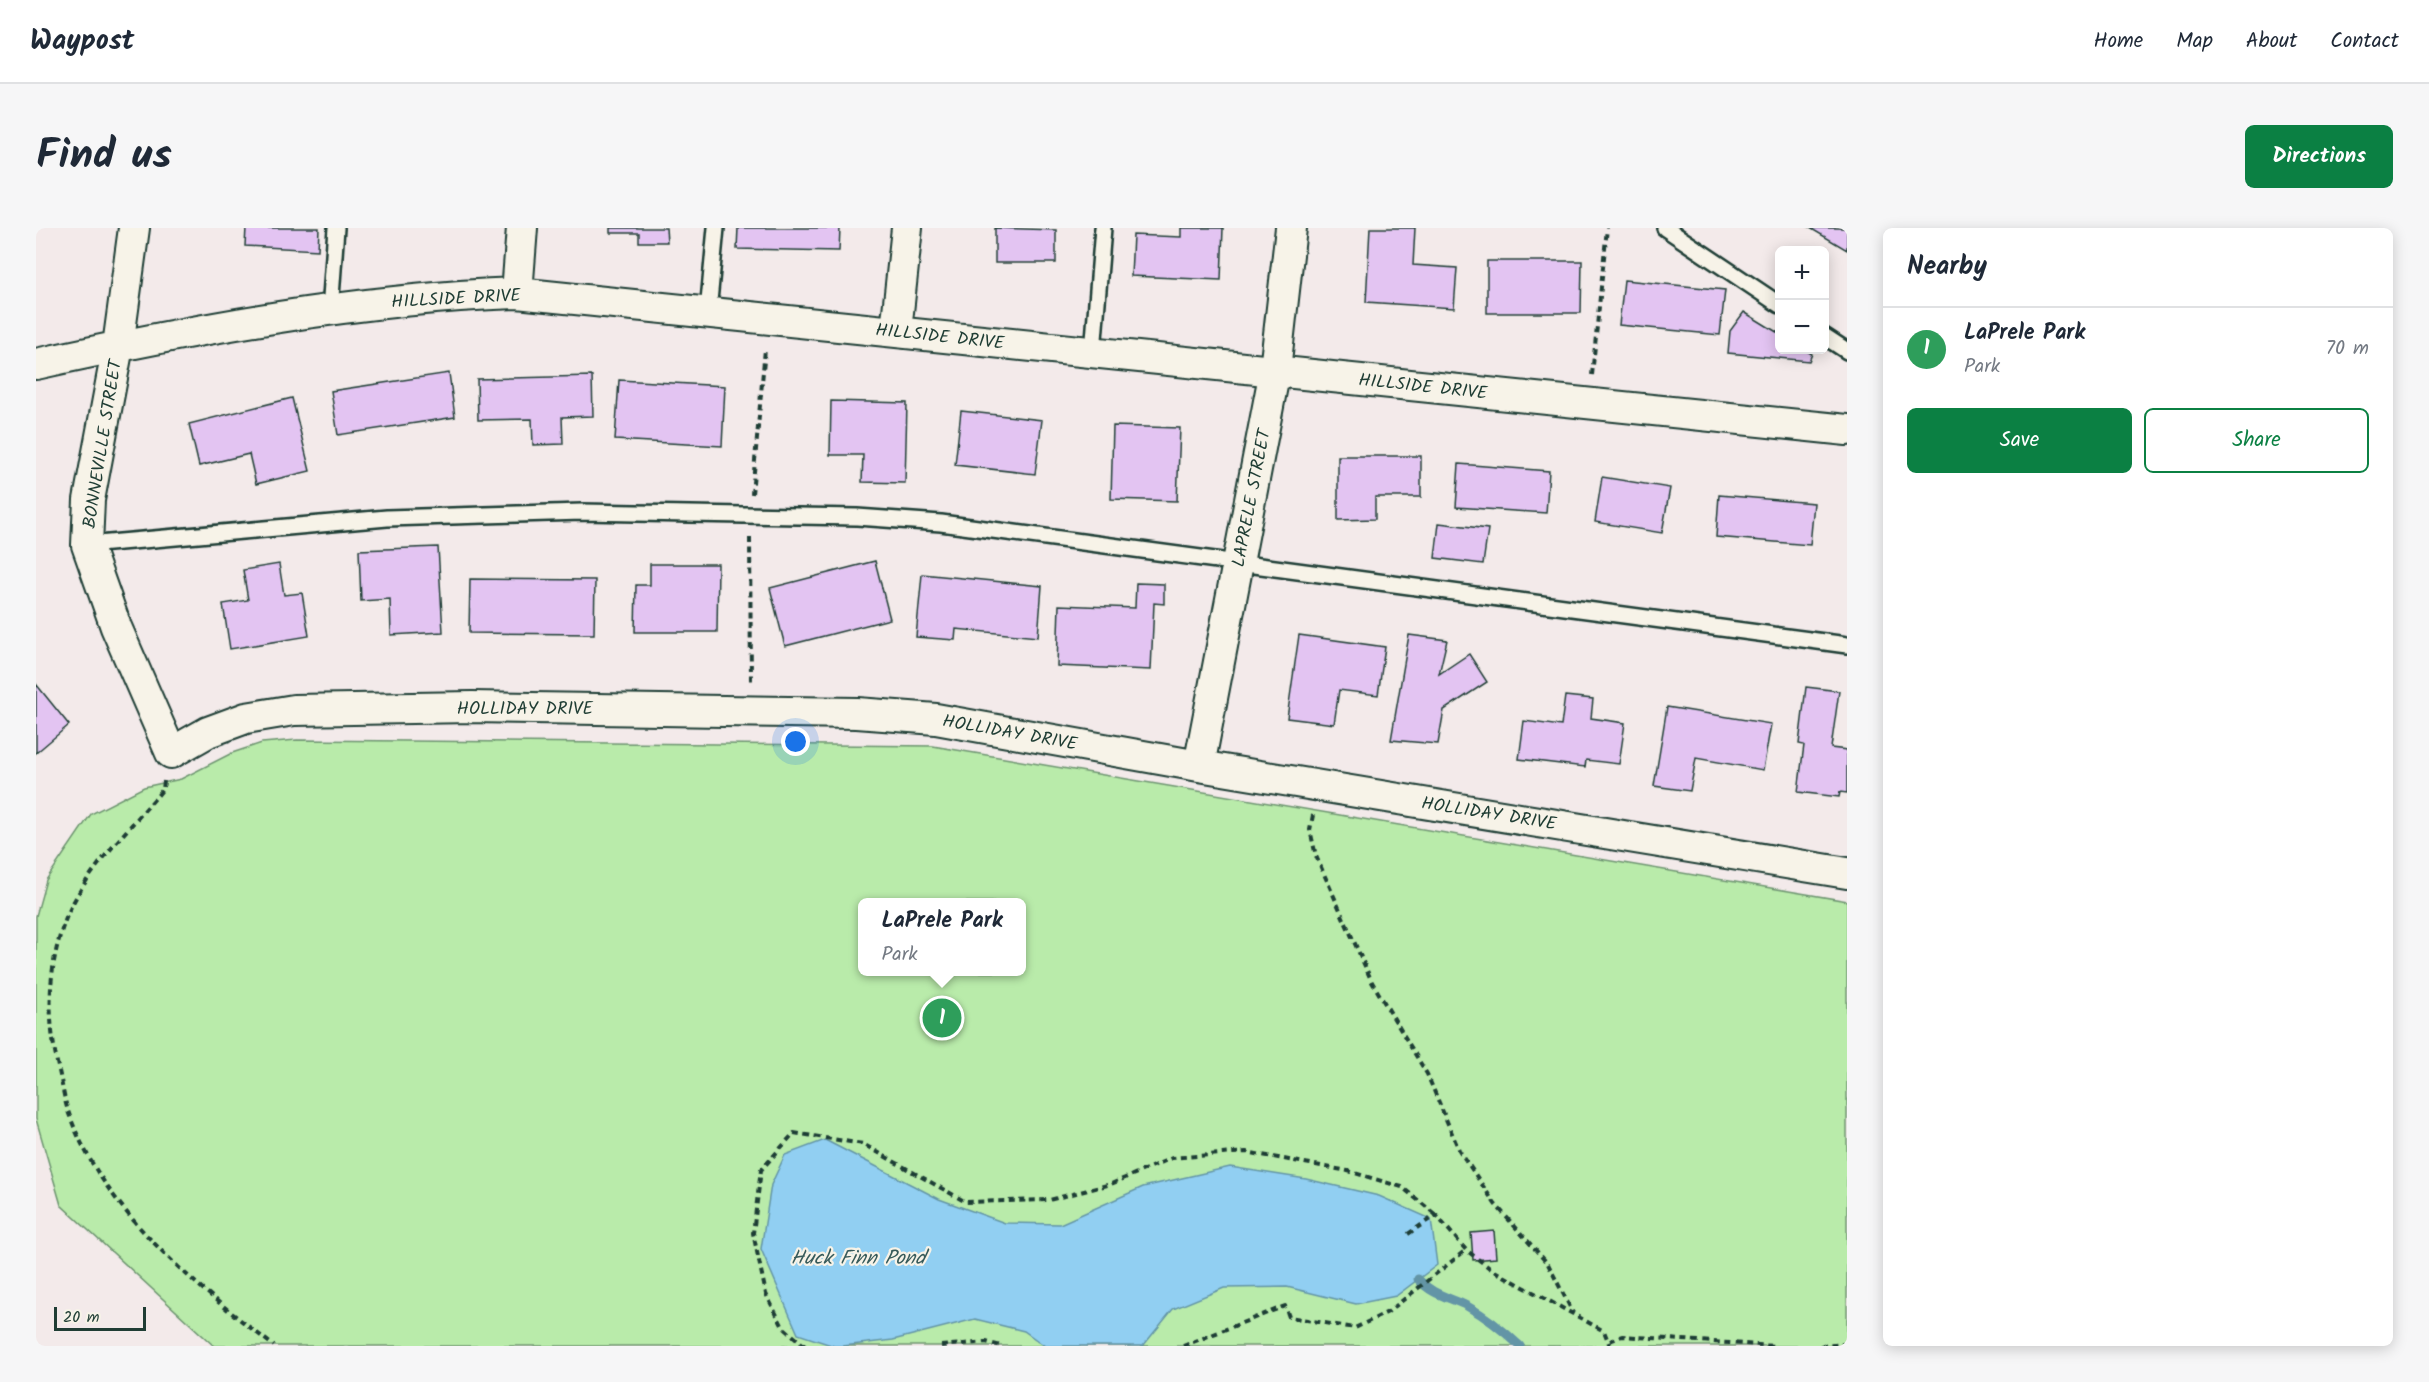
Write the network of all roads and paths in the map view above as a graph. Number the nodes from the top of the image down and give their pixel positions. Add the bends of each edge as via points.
1 (134, 228) edge
2 (336, 228) edge
3 (522, 228) edge
4 (716, 228) edge
5 (907, 228) edge
6 (1103, 228) edge
7 (1291, 228) edge
8 (1607, 228) edge
9 (1665, 228) edge
10 (517, 292) junction
11 (1775, 302) edge
12 (330, 310) junction
13 (708, 312) junction
14 (896, 331) junction
15 (1829, 339) edge
16 (118, 346) junction
17 (1847, 351) edge
18 (1093, 352) junction
19 (36, 364) edge
20 (1275, 370) junction
21 (1589, 403) junction
22 (1847, 430) edge
23 (87, 544) junction
24 (1238, 565) junction
25 (1847, 645) edge
26 (171, 753) junction
27 (1199, 766) junction
28 (1318, 785) junction
29 (1847, 873) edge
30 (1436, 1215) junction
31 (1408, 1234) dead end
32 (1466, 1250) junction
33 (1573, 1313) junction
34 (1610, 1344) edge
35 (1847, 1344) edge
36 (274, 1346) edge
37 (805, 1346) edge
38 (941, 1346) edge
39 (1001, 1346) edge
40 (1183, 1346) edge
41 (1775, 1346) edge
42 (1820, 1346) edge

1 - 16 street, BONNEVILLE STREET
2 - 12 lane
3 - 10 street
4 - 13 lane
5 - 14 street
6 - 18 lane
7 - 20 street, LAPRELE STREET
8 - 21 path
9 - 11 lane
10 - 12 street, HILLSIDE DRIVE via 444,296
10 - 13 street, HILLSIDE DRIVE
12 - 16 street, HILLSIDE DRIVE
13 - 14 street, HILLSIDE DRIVE
14 - 18 street, HILLSIDE DRIVE
15 - 17 lane
16 - 19 street, HILLSIDE DRIVE
16 - 23 street, BONNEVILLE STREET via 89,500
18 - 20 street, HILLSIDE DRIVE
20 - 21 street, HILLSIDE DRIVE
20 - 24 street, LAPRELE STREET
21 - 22 street, HILLSIDE DRIVE
23 - 24 lane via 387,518 582,512 857,517 941,523
23 - 26 street, BONNEVILLE STREET via 116,627
24 - 25 lane
24 - 27 street, LAPRELE STREET
26 - 27 street, HOLLIDAY DRIVE via 208,732 246,718 294,710 752,711 936,719
26 - 36 path via 163,789 86,882 70,910 56,956 52,1046 79,1135 124,1207 152,1242 200,1289
27 - 28 street, HOLLIDAY DRIVE
28 - 29 street, HOLLIDAY DRIVE
28 - 33 path via 1311,830 1316,856 1371,982 1427,1074 1459,1150 1496,1203 1548,1264
30 - 31 path
30 - 32 path
30 - 37 path via 1402,1187 1348,1171 1246,1152 1172,1158 1111,1184 1049,1200 966,1202 863,1144 794,1133 761,1170 753,1233 766,1294 783,1327
32 - 33 path via 1491,1269
32 - 40 path via 1388,1312 1355,1328 1289,1317 1286,1306
33 - 34 path via 1604,1330
34 - 41 path via 1622,1336
35 - 42 path
38 - 39 path via 986,1342

